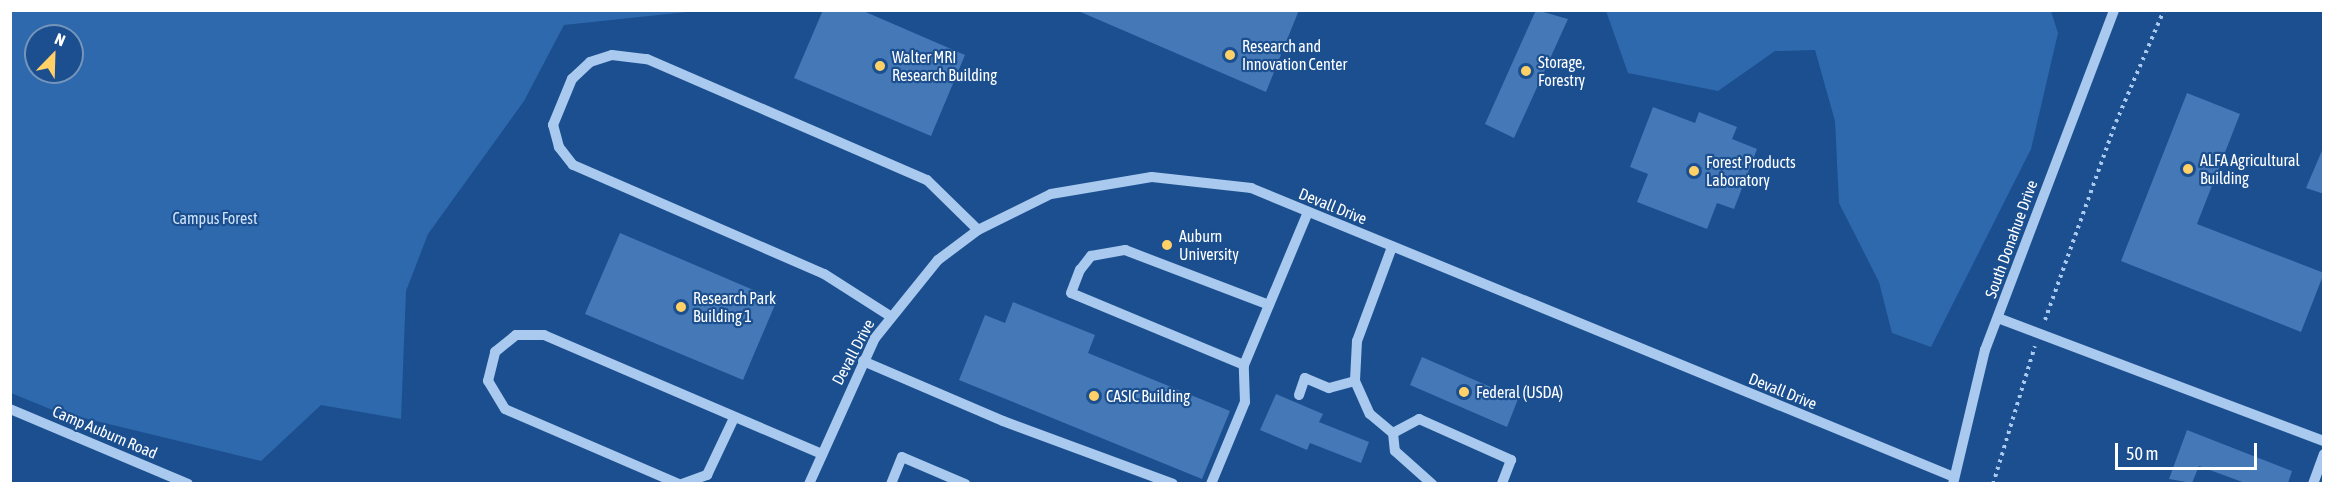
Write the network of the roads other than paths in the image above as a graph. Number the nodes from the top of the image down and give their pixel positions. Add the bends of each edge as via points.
1 (2114, 10) edge
2 (1308, 212) junction
3 (978, 230) junction
4 (1392, 247) junction
5 (1269, 305) junction
6 (890, 316) junction
7 (1998, 318) junction
8 (863, 361) junction
9 (1244, 365) junction
10 (1355, 381) junction
11 (1299, 395) dead end
12 (10, 409) edge
13 (734, 418) junction
14 (1393, 433) junction
15 (2324, 441) edge
16 (822, 454) junction
17 (2324, 454) edge
18 (1954, 480) edge
19 (188, 483) edge
20 (681, 483) edge
21 (809, 483) edge
22 (891, 483) edge
23 (965, 483) edge
24 (1173, 483) edge
25 (1211, 483) edge
26 (1432, 483) edge
27 (1502, 483) edge
28 (2313, 483) edge

1 - 7 street, South Donahue Drive
2 - 3 street, Devall Drive via 1251,188 1152,177 1073,187
2 - 4 street, Devall Drive
2 - 5 street
3 - 6 street, Devall Drive via 938,260
3 - 6 street via 927,180 647,59 612,55 590,62 572,79 554,125 559,147 573,165 824,274
4 - 10 street via 1357,340
4 - 18 street, Devall Drive
5 - 9 street
5 - 9 street via 1125,250 1091,256 1080,270 1071,293
6 - 8 street, Devall Drive
7 - 15 street
7 - 18 street, South Donahue Drive via 1968,409
8 - 16 street, Devall Drive
8 - 24 street via 1003,421
9 - 25 street via 1245,402
10 - 11 street via 1329,388 1305,378
10 - 14 street via 1370,414
12 - 19 street, Camp Auburn Road
13 - 16 street
13 - 20 street via 706,475
13 - 20 street via 544,335 516,335 495,352 488,381 505,409
14 - 26 street via 1395,451
14 - 27 street via 1419,419 1511,460
16 - 21 street, Devall Drive
17 - 28 street
22 - 23 street via 903,457

